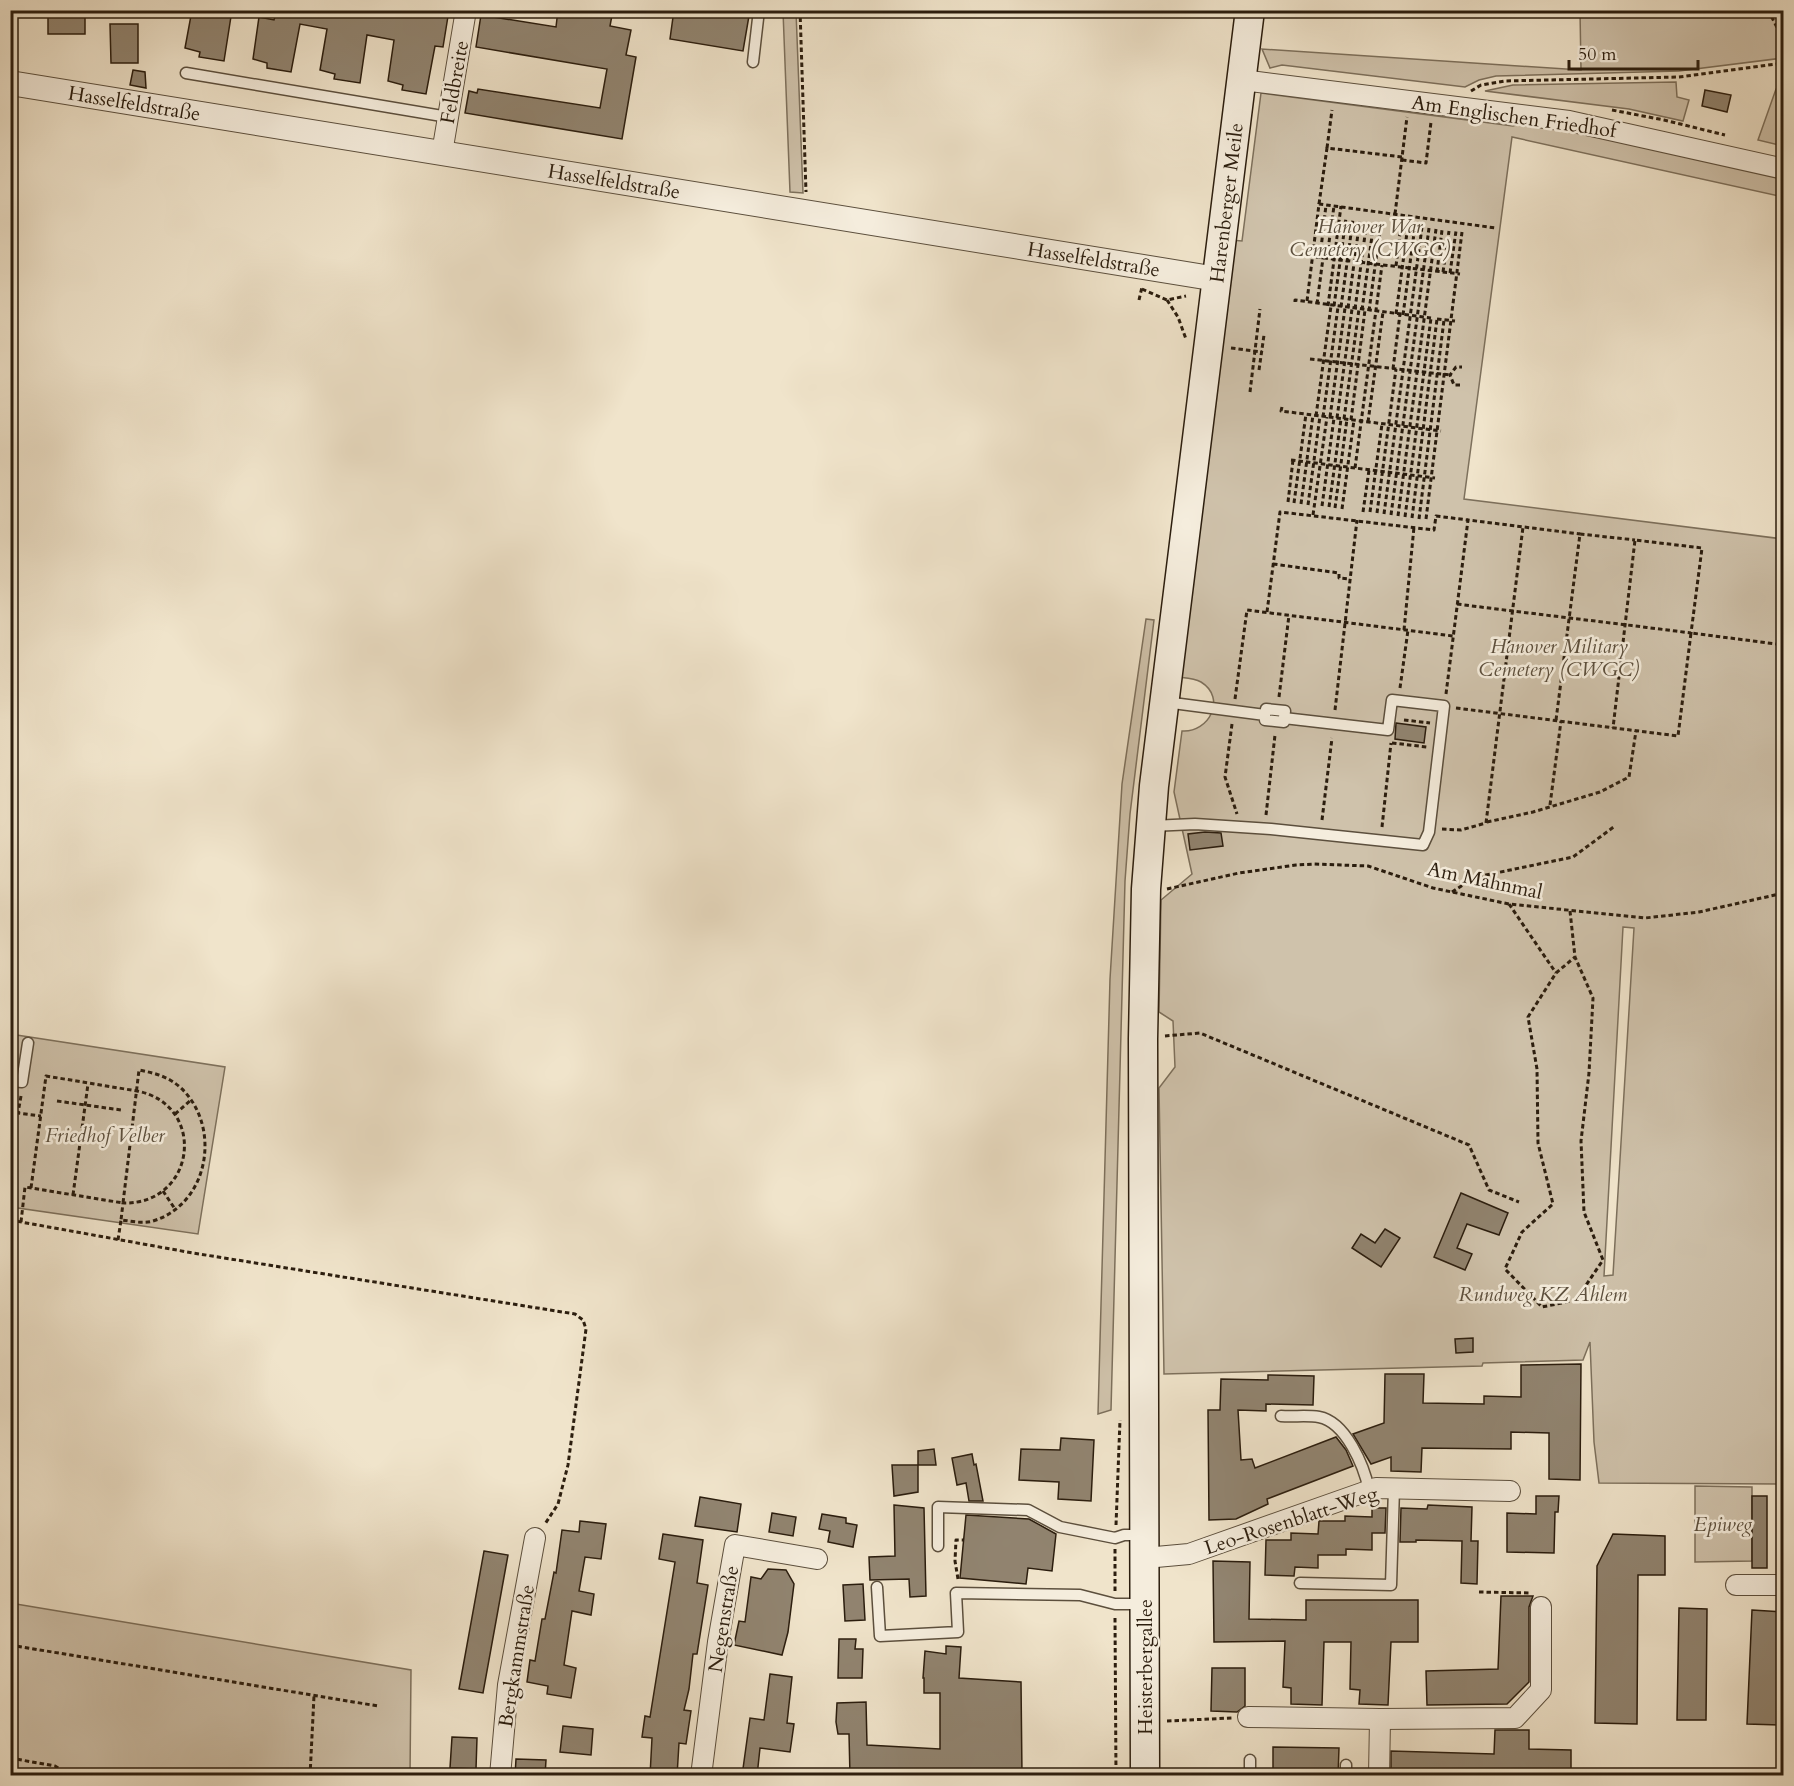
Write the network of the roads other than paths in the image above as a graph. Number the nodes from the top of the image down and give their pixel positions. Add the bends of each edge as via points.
1 (466, 10) edge
2 (759, 10) edge
3 (1251, 10) edge
4 (753, 62) dead end
5 (186, 73) dead end
6 (1242, 80) junction
7 (10, 83) edge
8 (448, 117) junction
9 (442, 153) junction
10 (1784, 169) edge
11 (1217, 279) junction
12 (1164, 702) junction
13 (1150, 826) junction
14 (1143, 1039) joint
15 (28, 1043) dead end
16 (10, 1080) edge
17 (1281, 1416) dead end
18 (1394, 1488) junction
19 (1369, 1490) junction
20 (1509, 1491) dead end
21 (535, 1538) road end
22 (938, 1546) dead end
23 (1145, 1546) junction
24 (817, 1559) dead end
25 (1300, 1583) dead end
26 (1736, 1585) dead end
27 (1784, 1585) edge
28 (877, 1587) dead end
29 (1145, 1604) junction
30 (1541, 1607) road end
31 (1248, 1717) road end
32 (1380, 1719) junction
33 (1250, 1760) dead end
34 (500, 1776) edge
35 (701, 1776) edge
36 (1145, 1776) edge
37 (1250, 1776) edge
38 (1379, 1776) edge

1 - 8 street, Feldbreite
2 - 4 lane
3 - 6 main road, Harenberger Meile
5 - 8 lane
6 - 10 street, Am Englischen Friedhof via 1569,121
6 - 11 main road, Harenberger Meile
7 - 9 street, Hasselfeldstraße
8 - 9 street, Feldbreite
9 - 11 street, Hasselfeldstraße
11 - 12 main road, Harenberger Meile via 1198,344 1202,395
12 - 13 main road, Harenberger Meile
12 - 13 lane via 1266,715 1265,720 1280,716 1388,730 1392,700 1444,706 1429,832 1423,845 1265,828
13 - 14 main road, Harenberger Meile
14 - 23 main road, Heisterbergallee
15 - 16 lane via 22,1082
17 - 19 lane via 1320,1417 1337,1425 1366,1476
18 - 19 street, Leo-Rosenblatt-Weg
18 - 20 street, Leo-Rosenblatt-Weg
18 - 25 lane via 1391,1585
19 - 23 street, Leo-Rosenblatt-Weg via 1189,1554
21 - 34 street, Bergkammstraße via 508,1685
22 - 23 lane via 938,1507 1028,1510 1060,1527 1115,1538 1124,1535
23 - 29 main road, Heisterbergallee
24 - 35 street, Negenstraße via 735,1545
26 - 27 street
28 - 29 lane via 880,1636 958,1632 956,1593 1080,1595 1115,1604
29 - 36 main road, Heisterbergallee
30 - 32 street via 1541,1690 1515,1718
31 - 32 street
32 - 38 street
33 - 37 lane

